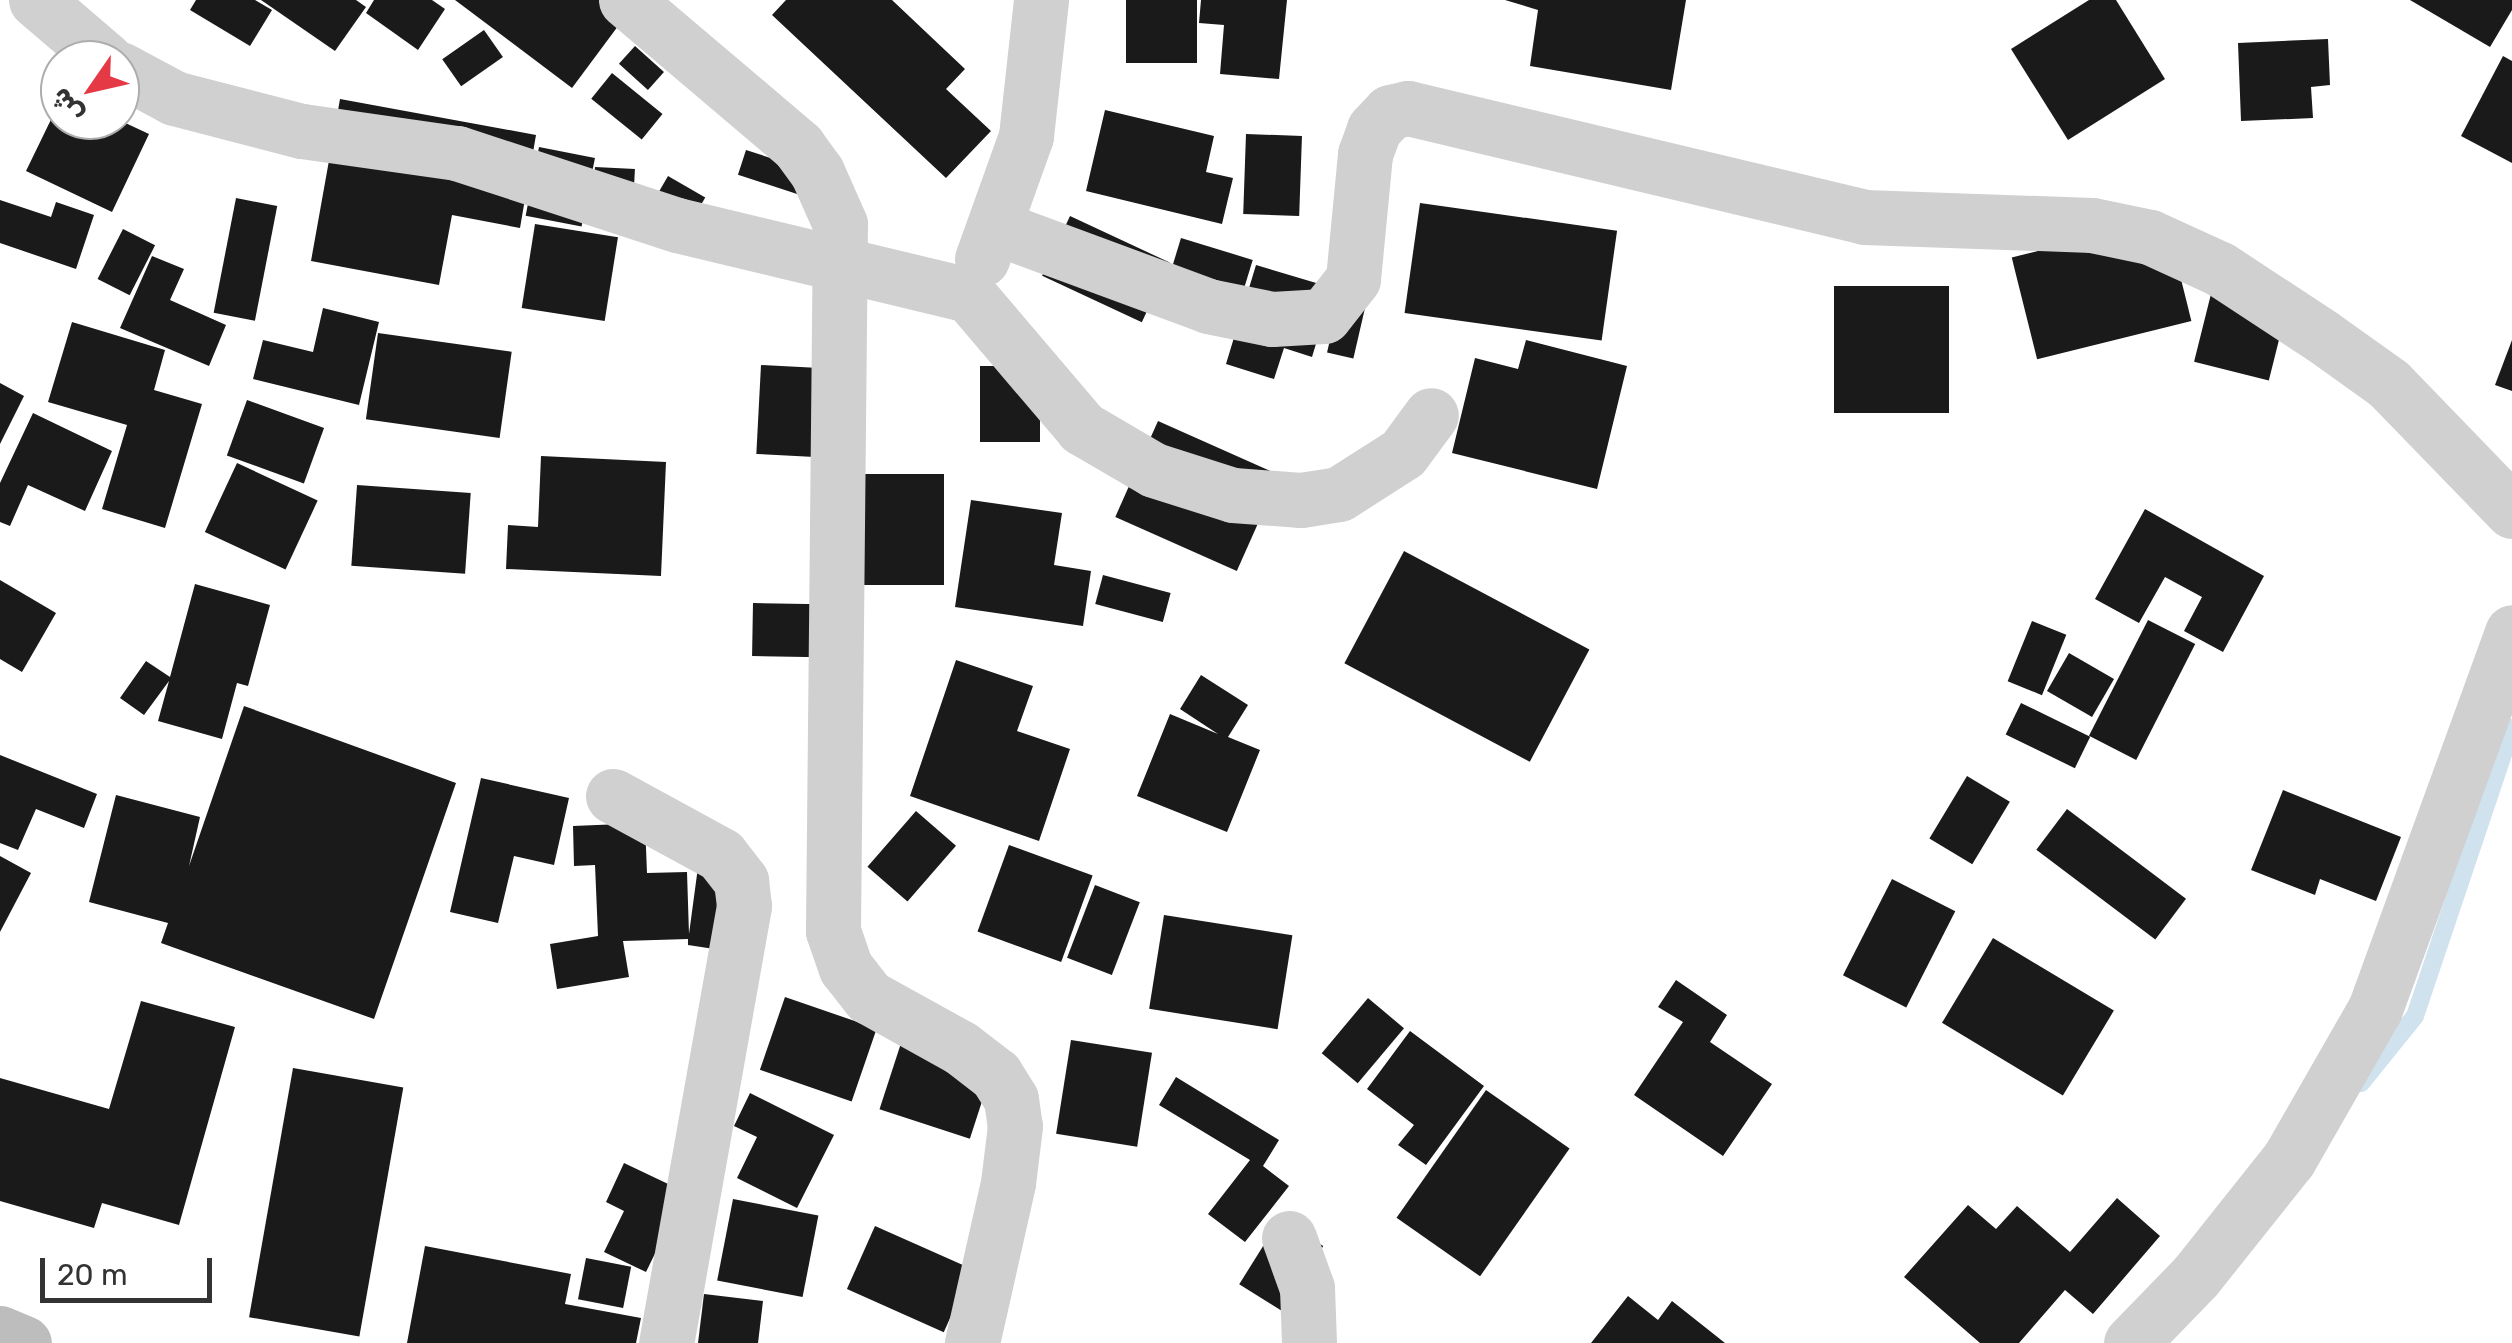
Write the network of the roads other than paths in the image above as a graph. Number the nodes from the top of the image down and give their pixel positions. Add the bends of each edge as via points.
1 (36, 0) edge
2 (626, 0) edge
3 (1041, 0) edge
4 (83, 40) edge
5 (140, 80) edge
6 (995, 226) junction
7 (842, 264) junction
8 (969, 295) junction
9 (1431, 415) dead end
10 (2512, 511) edge
11 (2512, 632) edge
12 (612, 796) dead end
13 (1289, 1238) dead end
14 (0, 1333) edge
15 (24, 1343) edge
16 (666, 1343) edge
17 (972, 1343) edge
18 (1308, 1343) edge
19 (2130, 1343) edge

1 - 4 street
2 - 7 street via 798,146 835,210
3 - 6 street via 1026,136
5 - 7 street via 174,98 302,131 458,153 676,224
6 - 8 street
6 - 10 street via 1208,306 1272,319 1324,316 1353,279 1365,154 1374,129 1390,112 1408,108 1864,217 2092,226 2150,237 2220,269 2322,336 2389,384
7 - 8 street
7 - 17 street via 834,931 846,968 869,997 961,1048 996,1076 1010,1099 1015,1126 1008,1183
8 - 9 street via 1082,428 1154,470 1233,495 1301,500 1339,494 1403,453
11 - 19 street via 2375,1009 2289,1159 2195,1277
12 - 16 street via 721,855 741,881 744,906
13 - 18 street via 1307,1288
14 - 15 main road

